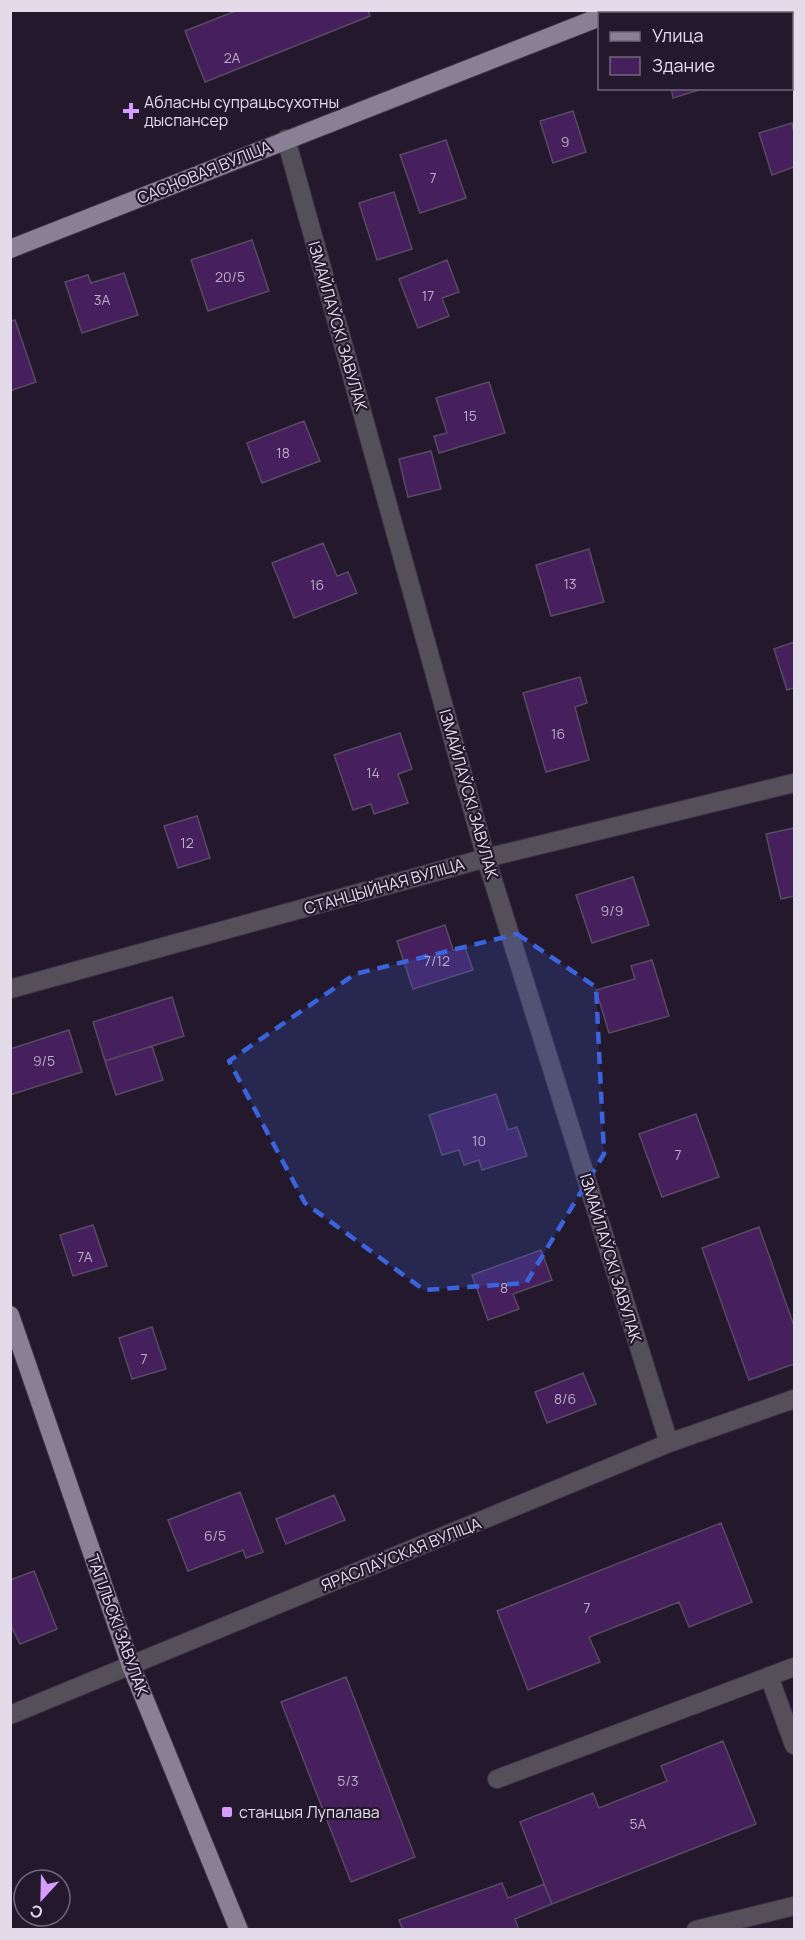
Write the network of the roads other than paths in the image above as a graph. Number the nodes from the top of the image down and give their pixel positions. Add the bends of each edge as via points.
1 (598, 18) edge
2 (286, 139) junction
3 (10, 249) edge
4 (795, 783) edge
5 (486, 858) junction
6 (10, 990) edge
7 (10, 1315) edge
8 (795, 1400) edge
9 (669, 1443) junction
10 (131, 1666) junction
11 (795, 1667) edge
12 (769, 1676) junction
13 (10, 1715) edge
14 (795, 1744) edge
15 (497, 1779) dead end
16 (795, 1906) edge
17 (239, 1929) edge
18 (696, 1929) edge

1 - 2 main road, САСНОВАЯ ВУЛІЦА
2 - 3 main road, САСНОВАЯ ВУЛІЦА
2 - 5 street, ІЗМАЙЛАЎСКІ ЗАВУЛАК
4 - 5 street, СТАНЦЫЙНАЯ ВУЛІЦА
5 - 6 street, СТАНЦЫЙНАЯ ВУЛІЦА
5 - 9 street, ІЗМАЙЛАЎСКІ ЗАВУЛАК
7 - 10 main road, ТАГІЛЬСКІ ЗАВУЛАК
8 - 9 street, ЯРАСЛАЎСКАЯ ВУЛІЦА
9 - 10 street, ЯРАСЛАЎСКАЯ ВУЛІЦА
10 - 13 street, ЯРАСЛАЎСКАЯ ВУЛІЦА
10 - 17 main road, ТАГІЛЬСКІ ЗАВУЛАК
11 - 12 street
12 - 14 street
12 - 15 street
16 - 18 street

